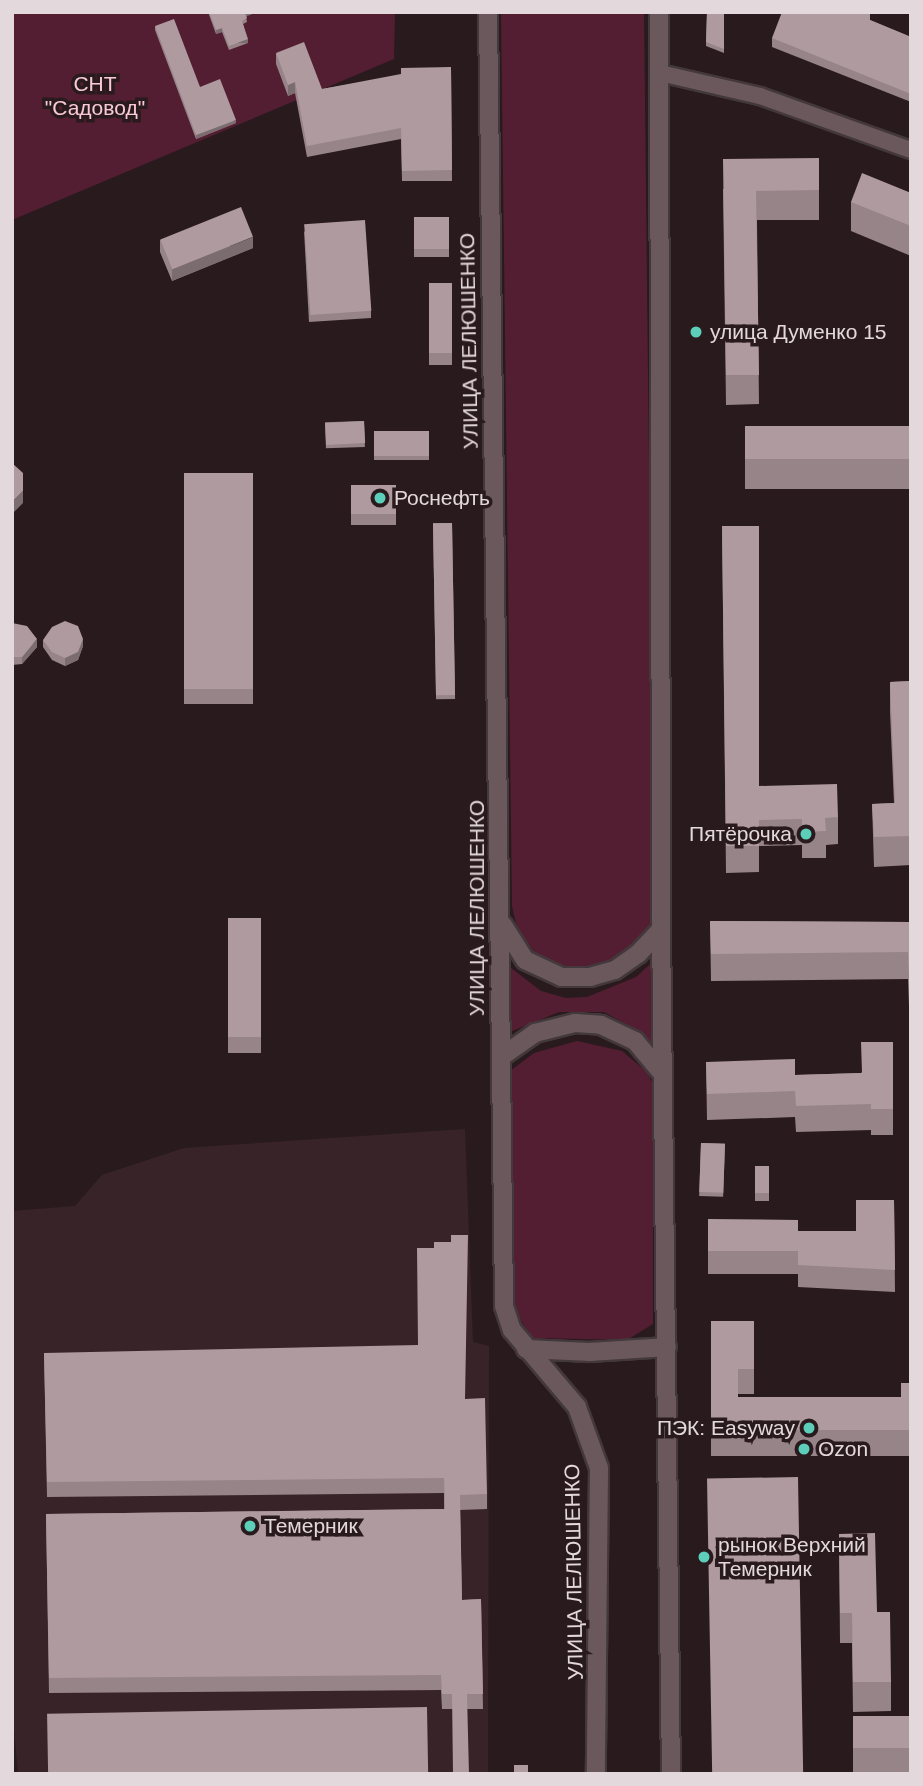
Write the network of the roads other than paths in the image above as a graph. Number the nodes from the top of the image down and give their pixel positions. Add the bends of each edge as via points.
1 (488, 12) edge
2 (659, 12) edge
3 (660, 73) junction
4 (911, 150) edge
5 (501, 922) junction
6 (661, 929) junction
7 (501, 1057) junction
8 (662, 1073) junction
9 (667, 1347) junction
10 (526, 1349) junction
11 (596, 1774) edge
12 (671, 1774) edge

1 - 5 street, УЛИЦА ЛЕЛЮШЕНКО
2 - 3 street
3 - 4 street via 760,96
3 - 6 street
5 - 6 street via 526,960 561,977 590,977 615,970
5 - 7 street, УЛИЦА ЛЕЛЮШЕНКО
6 - 8 street
7 - 8 street via 535,1032 575,1023 601,1025 635,1041
7 - 10 street, УЛИЦА ЛЕЛЮШЕНКО via 504,1306 512,1330
8 - 9 street
9 - 10 street via 590,1352
9 - 12 street
10 - 11 street, УЛИЦА ЛЕЛЮШЕНКО via 577,1407 599,1468

